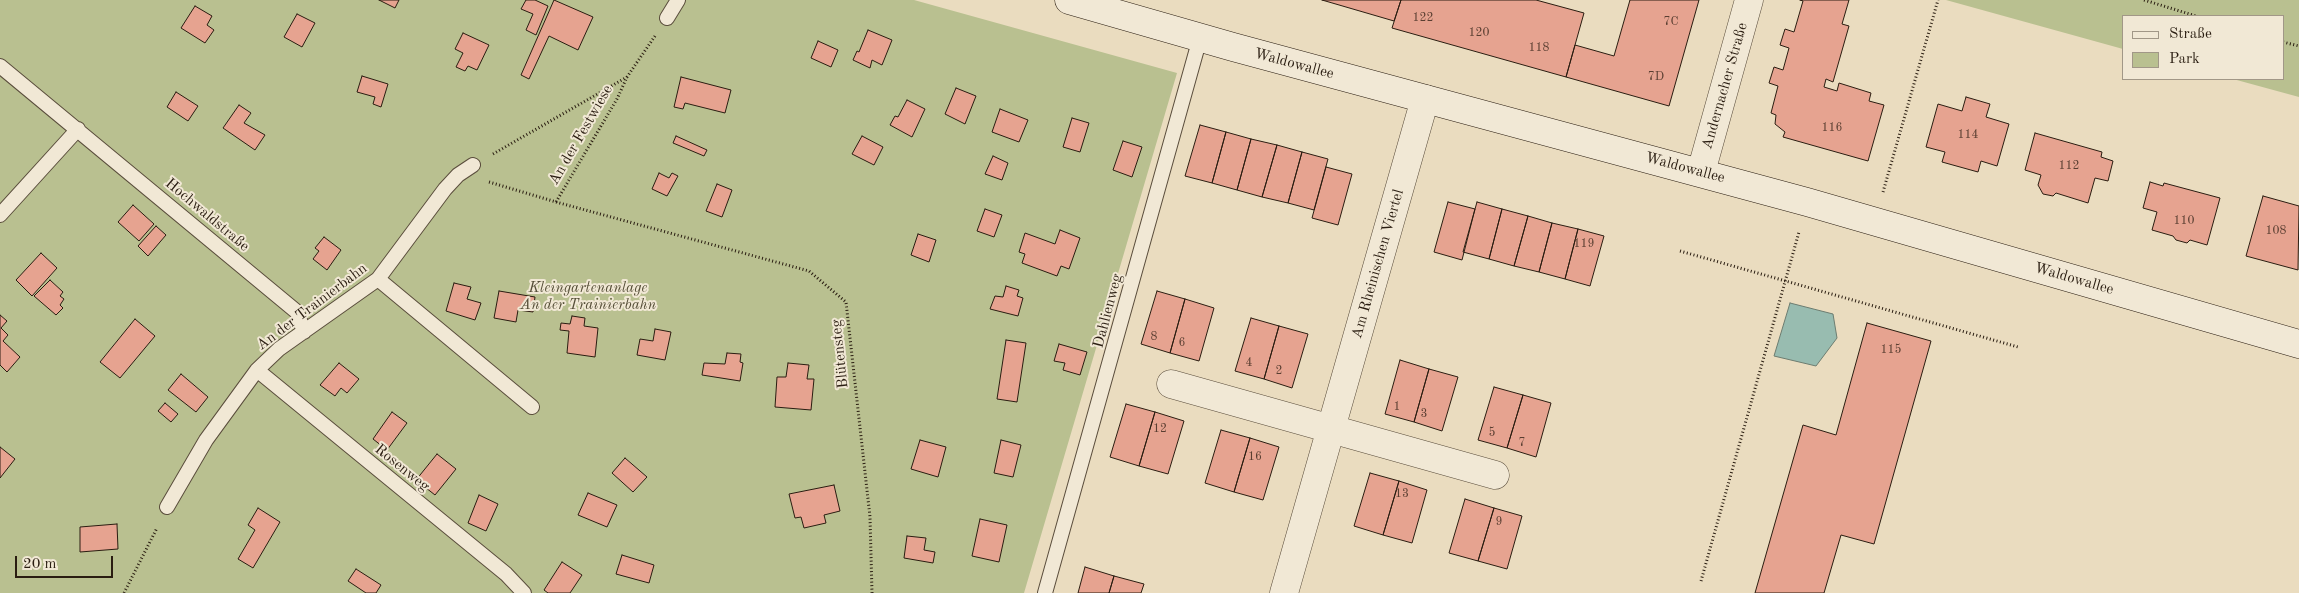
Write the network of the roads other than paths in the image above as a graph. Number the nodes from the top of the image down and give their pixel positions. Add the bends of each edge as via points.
1 (678, 0) edge
2 (1068, 0) edge
3 (1749, 0) edge
4 (667, 18) road end
5 (1200, 38) junction
6 (0, 66) edge
7 (1425, 99) junction
8 (78, 129) junction
9 (473, 165) road end
10 (1701, 172) junction
11 (0, 215) edge
12 (378, 279) junction
13 (304, 332) junction
14 (2299, 344) edge
15 (257, 370) junction
16 (1170, 384) dead end
17 (532, 407) dead end
18 (1331, 429) junction
19 (1495, 475) dead end
20 (167, 507) road end
21 (524, 593) edge
22 (1045, 593) edge
23 (1284, 593) edge

1 - 4 lane
2 - 5 street, Waldowallee
3 - 10 street, Andernacher Straße
5 - 7 street, Waldowallee
5 - 22 lane, Dahlienweg
6 - 8 lane, Hochwaldstraße
7 - 10 street, Waldowallee
7 - 18 street, Am Rheinischen Viertel
8 - 11 lane
8 - 13 lane, Hochwaldstraße via 297,312
9 - 12 lane, An der Trainierbahn via 445,189
10 - 14 street, Waldowallee
12 - 13 lane, An der Trainierbahn
12 - 17 lane
13 - 15 lane, An der Trainierbahn
15 - 20 lane, An der Trainierbahn via 206,440
15 - 21 lane, Rosenweg via 506,574
16 - 18 street
18 - 19 street
18 - 23 street, Am Rheinischen Viertel

